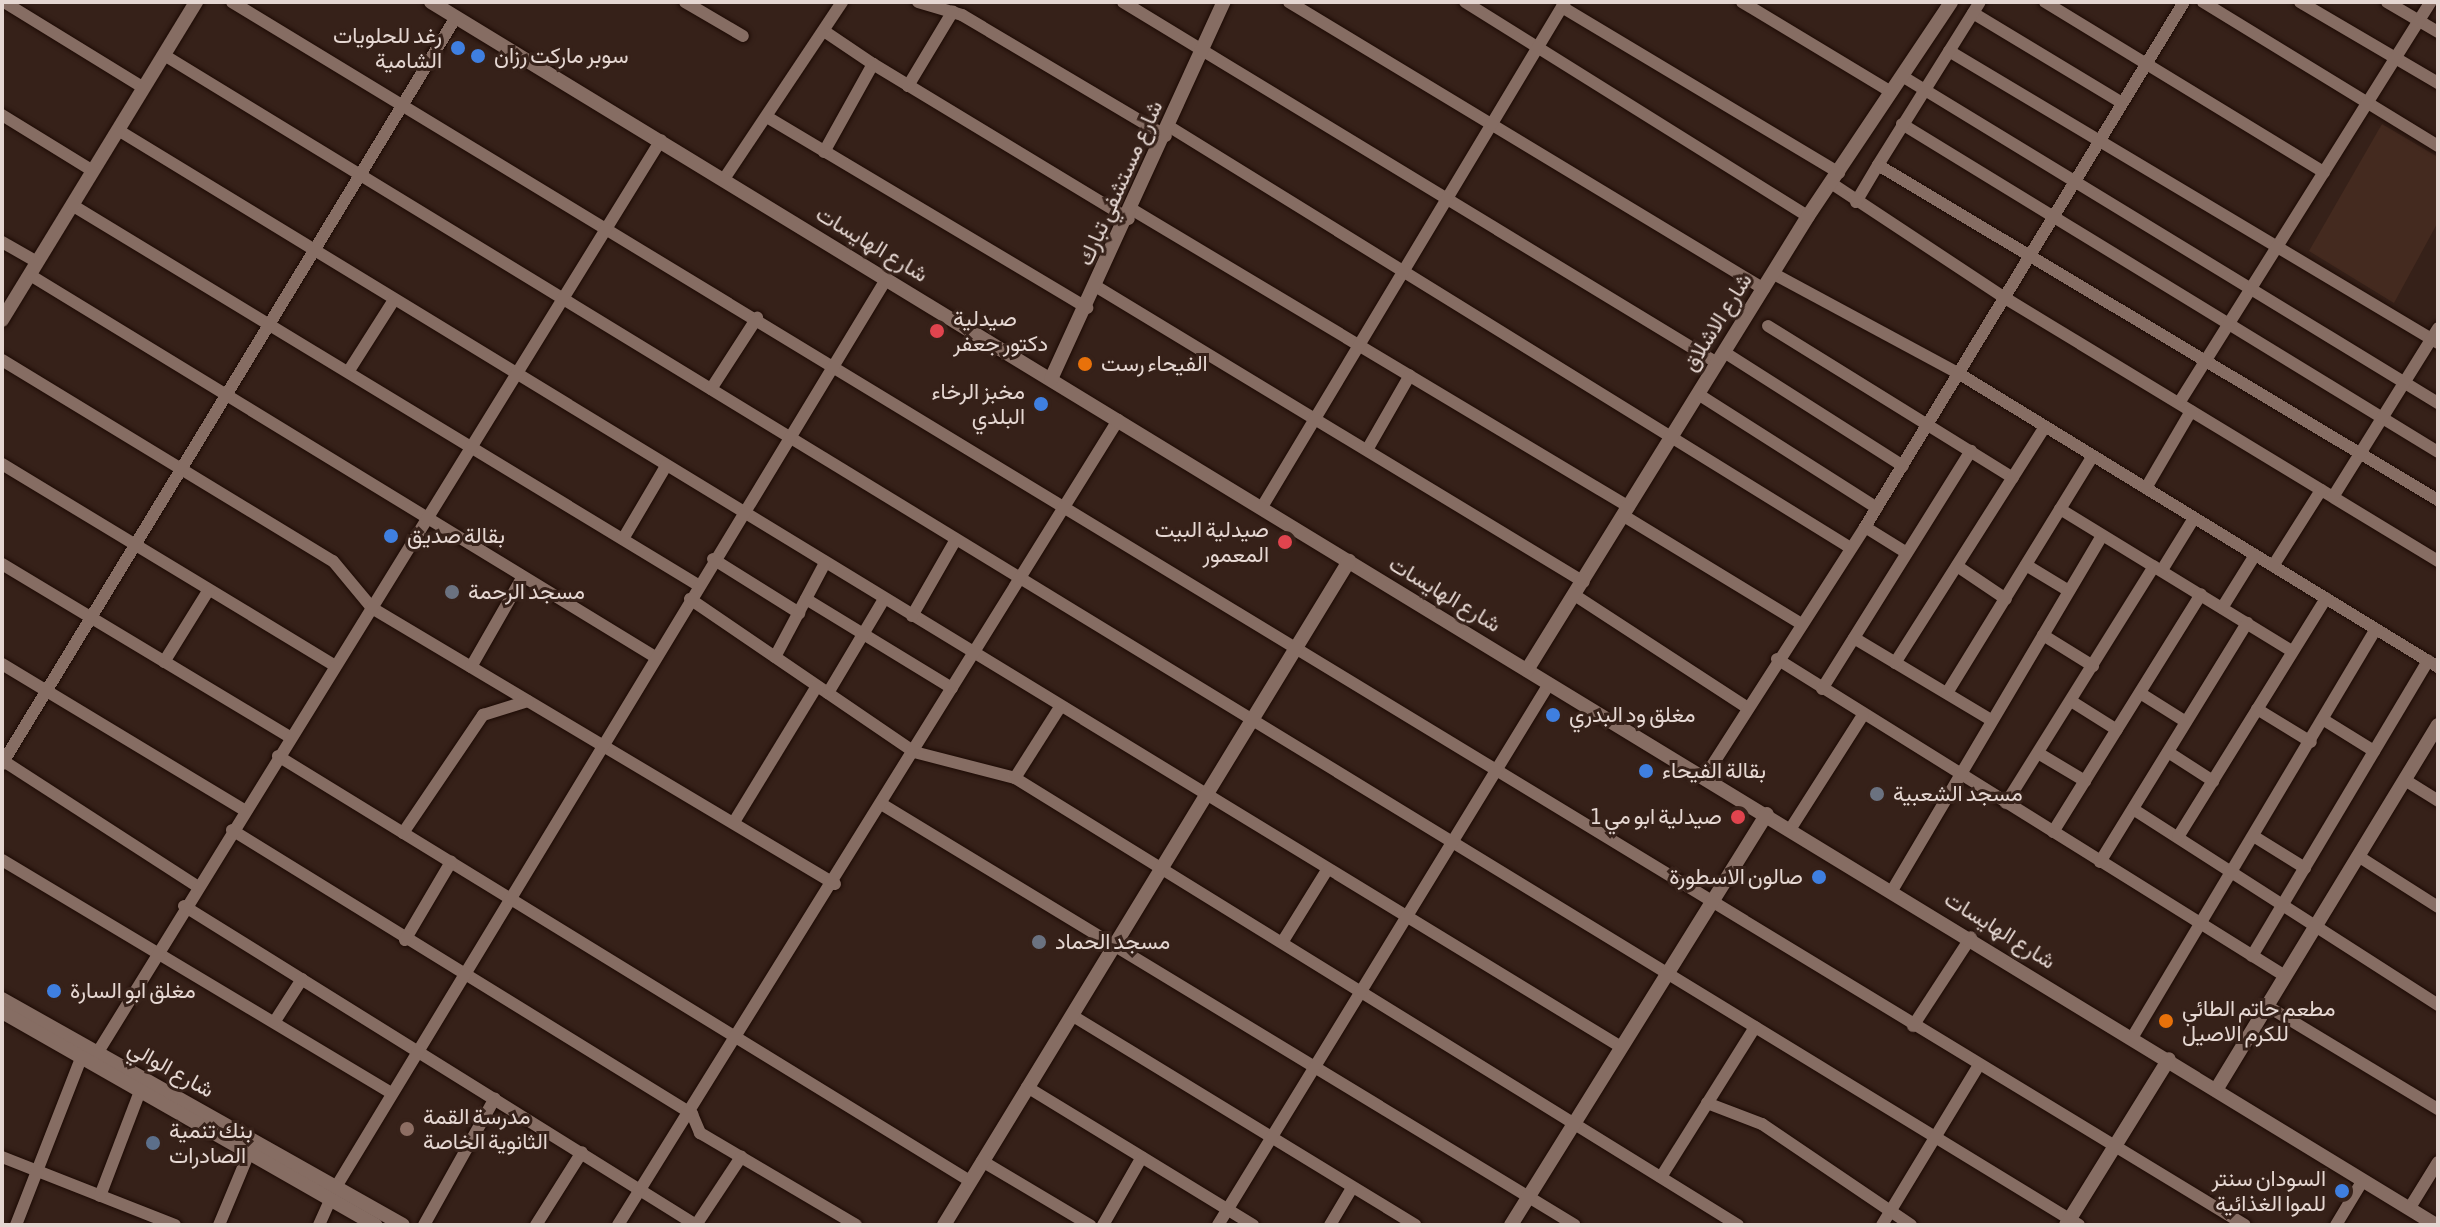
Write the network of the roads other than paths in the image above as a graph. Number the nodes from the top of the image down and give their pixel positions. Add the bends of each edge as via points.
1 (4, 2) edge
2 (196, 2) edge
3 (232, 2) edge
4 (431, 2) edge
5 (842, 2) edge
6 (918, 2) edge
7 (1123, 2) edge
8 (1224, 2) edge
9 (1289, 2) edge
10 (1465, 2) edge
11 (1742, 2) edge
12 (1951, 2) edge
13 (2045, 2) edge
14 (2184, 2) edge
15 (2203, 2) edge
16 (2300, 2) edge
17 (2387, 2) edge
18 (2431, 2) edge
19 (689, 3) edge
20 (1564, 4) edge
21 (1976, 7) edge
22 (953, 11) junction
23 (456, 17) junction
24 (2419, 21) junction
25 (824, 31) junction
26 (2438, 32) edge
27 (743, 36) dead end
28 (1538, 49) junction
29 (1203, 51) junction
30 (1949, 51) junction
31 (164, 55) junction
32 (2397, 57) junction
33 (2147, 63) junction
34 (873, 64) junction
35 (1902, 76) junction
36 (2438, 83) edge
37 (908, 86) junction
38 (144, 88) junction
39 (1925, 91) junction
40 (1891, 92) junction
41 (2368, 102) junction
42 (2122, 103) junction
43 (402, 105) junction
44 (2, 115) edge
45 (767, 117) junction
46 (1902, 124) junction
47 (1491, 125) junction
48 (118, 130) junction
49 (1168, 131) junction
50 (661, 140) junction
51 (2100, 141) junction
52 (2438, 146) edge
53 (824, 152) junction
54 (1878, 165) junction
55 (93, 171) junction
56 (2324, 172) junction
57 (359, 174) junction
58 (1835, 178) junction
59 (724, 179) junction
60 (2077, 181) junction
61 (1446, 198) junction
62 (1856, 202) junction
63 (72, 205) junction
64 (1131, 214) junction
65 (1808, 216) junction
66 (2054, 217) junction
67 (607, 228) junction
68 (2, 242) edge
69 (2276, 248) junction
70 (314, 251) junction
71 (2030, 256) junction
72 (34, 268) junction
73 (1403, 272) junction
74 (1774, 274) junction
75 (887, 278) junction
76 (1097, 287) junction
77 (2252, 287) junction
78 (1764, 289) junction
79 (2005, 298) junction
80 (394, 300) junction
81 (563, 301) junction
82 (1087, 308) junction
83 (757, 318) junction
84 (2, 320) edge
85 (272, 322) junction
86 (2229, 323) junction
87 (1768, 326) dead end
88 (2435, 337) edge
89 (1359, 344) junction
90 (1720, 357) junction
91 (2, 360) edge
92 (2205, 363) junction
93 (832, 364) junction
94 (350, 369) junction
95 (516, 373) junction
96 (1958, 373) junction
97 (1410, 375) junction
98 (1051, 379) junction
99 (2404, 383) junction
100 (711, 389) junction
101 (1698, 394) junction
102 (225, 399) junction
103 (2179, 403) junction
104 (2438, 403) edge
105 (2191, 411) junction
106 (2382, 417) junction
107 (1314, 419) junction
108 (1118, 420) junction
109 (1928, 424) junction
110 (2045, 427) junction
111 (789, 437) junction
112 (1672, 437) junction
113 (470, 445) junction
114 (1367, 450) junction
115 (1971, 451) junction
116 (2438, 452) edge
117 (2360, 453) junction
118 (2093, 456) junction
119 (2, 464) edge
120 (666, 466) junction
121 (1903, 466) junction
122 (182, 469) junction
123 (2013, 478) junction
124 (2146, 488) junction
125 (2321, 490) junction
126 (2333, 497) junction
127 (2438, 500) edge
128 (1262, 507) junction
129 (1877, 508) junction
130 (1063, 509) junction
131 (2060, 509) junction
132 (743, 512) junction
133 (1626, 512) junction
134 (2194, 518) junction
135 (425, 519) junction
136 (1865, 527) junction
137 (2102, 536) junction
138 (623, 539) junction
139 (955, 541) junction
140 (135, 546) junction
141 (1849, 547) junction
142 (1907, 553) junction
143 (2255, 555) junction
144 (713, 559) junction
145 (1349, 561) junction
146 (2438, 561) edge
147 (825, 563) junction
148 (2, 564) edge
149 (2026, 565) junction
150 (1957, 566) junction
151 (2273, 566) junction
152 (2158, 568) junction
153 (522, 578) junction
154 (1018, 580) junction
155 (1584, 582) junction
156 (698, 585) junction
157 (208, 591) junction
158 (2069, 591) junction
159 (2201, 594) junction
160 (1576, 596) junction
161 (2326, 598) junction
162 (690, 599) junction
163 (806, 599) junction
164 (884, 599) junction
165 (2006, 599) junction
166 (372, 608) junction
167 (2222, 608) junction
168 (799, 613) junction
169 (912, 616) junction
170 (91, 619) junction
171 (1800, 623) junction
172 (2247, 623) junction
173 (2376, 629) junction
174 (863, 634) junction
175 (2043, 635) junction
176 (1854, 638) junction
177 (1295, 650) junction
178 (2292, 651) junction
179 (974, 653) junction
180 (655, 657) junction
181 (775, 657) junction
182 (1777, 659) junction
183 (164, 662) junction
184 (1895, 663) junction
185 (2, 664) edge
186 (2433, 664) edge
187 (335, 666) junction
188 (2093, 666) junction
189 (471, 667) junction
190 (1527, 670) junction
191 (1549, 684) junction
192 (817, 686) junction
193 (952, 688) junction
194 (1822, 689) junction
195 (46, 692) junction
196 (828, 693) junction
197 (1947, 693) junction
198 (2140, 693) junction
199 (528, 701) junction
200 (2071, 701) junction
201 (1060, 707) junction
202 (1746, 707) junction
203 (2257, 709) junction
204 (1863, 715) junction
205 (1991, 720) junction
206 (2324, 720) junction
207 (1251, 721) junction
208 (2186, 722) junction
209 (2438, 725) edge
210 (2117, 730) junction
211 (290, 737) junction
212 (2311, 742) junction
213 (601, 745) junction
214 (2374, 751) junction
215 (914, 752) junction
216 (2168, 752) junction
217 (2038, 753) junction
218 (278, 756) junction
219 (3, 762) edge
220 (1495, 772) junction
221 (1959, 775) junction
222 (1015, 778) junction
223 (1704, 778) junction
224 (2405, 780) junction
225 (2085, 781) junction
226 (2213, 781) junction
227 (1207, 796) junction
228 (2438, 801) edge
229 (2006, 803) junction
230 (883, 805) junction
231 (2133, 809) junction
232 (244, 810) junction
233 (1767, 814) junction
234 (734, 822) junction
235 (1791, 828) junction
236 (232, 830) junction
237 (2053, 832) junction
238 (403, 833) junction
239 (2178, 837) junction
240 (2255, 837) junction
241 (1452, 842) junction
242 (2358, 856) junction
243 (2, 860) edge
244 (451, 862) junction
245 (2100, 862) junction
246 (1164, 867) junction
247 (2305, 868) junction
248 (1327, 870) junction
249 (2234, 872) junction
250 (835, 884) junction
251 (197, 886) junction
252 (1893, 889) junction
253 (510, 897) junction
254 (1710, 903) junction
255 (2284, 904) junction
256 (184, 906) junction
257 (2438, 907) edge
258 (1407, 916) junction
259 (2201, 922) junction
260 (2313, 928) junction
261 (1971, 937) junction
262 (405, 940) junction
263 (1283, 941) junction
264 (1117, 944) junction
265 (158, 949) junction
266 (2252, 956) junction
267 (1667, 973) junction
268 (461, 974) junction
269 (2285, 976) junction
270 (302, 979) junction
271 (1361, 991) junction
272 (2, 999) edge
273 (2438, 1005) edge
274 (2267, 1006) junction
275 (2, 1012) edge
276 (1073, 1016) junction
277 (275, 1021) junction
278 (1913, 1026) junction
279 (1755, 1027) junction
280 (737, 1038) junction
281 (2132, 1038) junction
282 (1621, 1047) junction
283 (415, 1048) junction
284 (89, 1059) junction
285 (2169, 1059) junction
286 (1316, 1064) junction
287 (1979, 1065) junction
288 (1027, 1087) junction
289 (2216, 1090) junction
290 (140, 1091) junction
291 (390, 1092) junction
292 (495, 1098) junction
293 (1707, 1103) junction
294 (2438, 1109) edge
295 (692, 1114) junction
296 (1575, 1122) junction
297 (1270, 1139) junction
298 (1934, 1139) junction
299 (2115, 1146) junction
300 (582, 1152) junction
301 (249, 1153) junction
302 (2, 1157) edge
303 (741, 1157) junction
304 (1142, 1157) junction
305 (982, 1161) junction
306 (2438, 1162) edge
307 (37, 1171) junction
308 (1661, 1177) junction
309 (2363, 1180) junction
310 (970, 1181) junction
311 (1352, 1188) junction
312 (643, 1190) junction
313 (333, 1193) junction
314 (100, 1196) junction
315 (1529, 1196) junction
316 (1227, 1209) junction
317 (2409, 1209) junction
318 (1889, 1212) junction
319 (2072, 1223) edge
320 (16, 1225) edge
321 (175, 1225) edge
322 (219, 1225) edge
323 (319, 1225) edge
324 (376, 1225) edge
325 (403, 1225) edge
326 (424, 1225) edge
327 (536, 1225) edge
328 (618, 1225) edge
329 (696, 1225) edge
330 (856, 1225) edge
331 (944, 1225) edge
332 (1090, 1225) edge
333 (1103, 1225) edge
334 (1218, 1225) edge
335 (1253, 1225) edge
336 (1330, 1225) edge
337 (1415, 1225) edge
338 (1511, 1225) edge
339 (1575, 1225) edge
340 (1738, 1225) edge
341 (1882, 1225) edge
342 (1911, 1225) edge
343 (2245, 1225) edge
344 (2336, 1225) edge
345 (2436, 1225) edge

1 - 38 street
2 - 31 street
3 - 43 street
4 - 23 street, شارع الهايسات
5 - 25 street
6 - 22 street
7 - 29 street
8 - 29 street, شارع مستشفي تبارك
9 - 47 street
10 - 28 street
11 - 40 street
12 - 35 street, شارع الاشلاق
13 - 33 street
14 - 33 street
15 - 41 street
16 - 32 street
17 - 24 street
18 - 24 street
19 - 27 street
20 - 28 street
20 - 58 street
21 - 30 street
21 - 42 street
22 - 37 street
22 - 49 street
23 - 43 street
23 - 50 street, شارع الهايسات
24 - 26 street
24 - 32 street
25 - 34 street
25 - 45 street
28 - 47 street
28 - 65 street
29 - 49 street, شارع مستشفي تبارك
29 - 61 street
30 - 39 street
30 - 51 street
31 - 38 street
31 - 57 street
32 - 36 street
32 - 41 street
33 - 42 street
33 - 56 street
34 - 37 street
34 - 53 street
35 - 39 street
35 - 40 street, شارع الاشلاق
37 - 64 street
38 - 48 street
39 - 46 street
39 - 60 street
40 - 58 street, شارع الاشلاق
41 - 52 street
41 - 56 street
42 - 51 street
43 - 57 street
43 - 67 street
44 - 55 street
45 - 53 street
45 - 59 street
46 - 54 street
46 - 66 street
47 - 61 street
47 - 78 street
48 - 55 street
48 - 70 street
49 - 64 street, شارع مستشفي تبارك
49 - 73 street
50 - 59 street, شارع الهايسات
50 - 67 street
51 - 60 street
51 - 69 street
53 - 82 street
54 - 62 street
54 - 71 street
55 - 63 street
56 - 69 street
57 - 70 street
57 - 81 street
58 - 62 street
58 - 65 street, شارع الاشلاق
59 - 75 street, شارع الهايسات
60 - 66 street
60 - 77 street
61 - 73 street
61 - 90 street
62 - 79 street
63 - 72 street
63 - 85 street
64 - 76 street, شارع مستشفي تبارك
64 - 89 street
65 - 74 street, شارع الاشلاق
66 - 71 street
66 - 86 street
67 - 81 street
67 - 83 street
68 - 72 street
69 - 77 street
69 - 88 street
70 - 80 street
70 - 85 street
71 - 79 street
71 - 92 street
72 - 84 street
72 - 102 street
73 - 89 street
73 - 112 street
74 - 78 street, شارع الاشلاق
74 - 96 street
75 - 93 street
75 - 98 street, شارع الهايسات
76 - 82 street, شارع مستشفي تبارك
76 - 107 street
77 - 86 street
77 - 99 street
78 - 90 street, شارع الاشلاق
79 - 96 street
79 - 103 street
80 - 94 street
80 - 95 street
81 - 95 street
81 - 100 street
82 - 98 street, شارع مستشفي تبارك
83 - 93 street
83 - 100 street
85 - 94 street
85 - 102 street
86 - 92 street
86 - 106 street
87 - 109 street
88 - 99 street
89 - 97 street
89 - 107 street
90 - 101 street, شارع الاشلاق
90 - 121 street
91 - 122 street
92 - 103 street
92 - 117 street
93 - 111 street
93 - 130 street
94 - 113 street
95 - 113 street
95 - 120 street
96 - 109 street
96 - 110 street
97 - 114 street
97 - 133 street
98 - 108 street, شارع الهايسات
99 - 104 street
99 - 106 street
100 - 111 street
101 - 112 street, شارع الاشلاق
101 - 129 street
102 - 122 street
102 - 135 street
103 - 105 street
105 - 124 street
105 - 125 street
106 - 116 street
106 - 117 street
107 - 114 street
107 - 128 street
108 - 128 street, شارع الهايسات
108 - 130 street
109 - 115 street
109 - 121 street
110 - 118 street
110 - 123 street
111 - 132 street
111 - 139 street
112 - 133 street, شارع الاشلاق
112 - 141 street
113 - 135 street
113 - 138 street
114 - 155 street
115 - 123 street
115 - 142 street
117 - 126 street
117 - 127 street
118 - 124 street
118 - 131 street
119 - 140 street
120 - 132 street
120 - 138 street
121 - 129 street
122 - 140 street
122 - 166 street via 333,561
123 - 150 street
124 - 134 street
125 - 126 street
125 - 151 street
126 - 146 street
128 - 145 street, شارع الهايسات
129 - 136 street
130 - 154 street
130 - 177 street
131 - 137 street
131 - 149 street
132 - 144 street
132 - 147 street
133 - 155 street, شارع الاشلاق
133 - 171 street
134 - 143 street
134 - 152 street
135 - 153 street
135 - 166 street
136 - 141 street
136 - 142 street
137 - 152 street
137 - 158 street
138 - 156 street
139 - 154 street
139 - 169 street
140 - 157 street
140 - 170 street
141 - 171 street
142 - 176 street
143 - 151 street
143 - 167 street
144 - 156 street
144 - 168 street
145 - 177 street
145 - 190 street, شارع الهايسات
147 - 163 street
147 - 164 street
148 - 170 street
149 - 158 street
149 - 165 street
150 - 165 street
150 - 184 street
151 - 161 street
152 - 159 street
152 - 188 street
153 - 180 street
153 - 189 street
154 - 179 street
154 - 207 street
155 - 160 street, شارع الاشلاق
156 - 162 street
157 - 183 street
157 - 187 street
158 - 175 street
159 - 167 street
159 - 198 street
160 - 190 street, شارع الاشلاق
160 - 202 street
161 - 173 street
161 - 178 street
162 - 180 street
162 - 181 street
163 - 168 street
163 - 174 street
164 - 169 street
164 - 174 street
165 - 197 street
166 - 187 street
166 - 189 street
167 - 172 street
168 - 181 street
169 - 179 street
170 - 183 street
170 - 195 street
171 - 182 street
172 - 178 street
172 - 208 street
173 - 186 street
173 - 206 street
174 - 193 street
174 - 196 street
175 - 188 street
175 - 205 street
176 - 184 street
176 - 194 street
177 - 207 street
177 - 220 street
178 - 203 street
179 - 193 street
179 - 201 street
180 - 213 street
181 - 192 street
182 - 194 street
182 - 202 street
183 - 211 street
184 - 197 street
185 - 195 street
186 - 214 street
187 - 211 street
188 - 200 street
189 - 199 street
190 - 191 street, شارع الهايسات
191 - 220 street
191 - 223 street, شارع الهايسات
192 - 196 street
192 - 234 street
193 - 215 street
194 - 204 street
195 - 219 street
195 - 232 street
196 - 215 street
197 - 205 street
198 - 208 street
198 - 210 street
199 - 213 street
199 - 238 street via 483,715
200 - 210 street
200 - 217 street
201 - 222 street
201 - 227 street
202 - 223 street
203 - 212 street
203 - 226 street
204 - 221 street
204 - 235 street
205 - 221 street
206 - 212 street
206 - 214 street
207 - 227 street
207 - 241 street
208 - 216 street
209 - 224 street
210 - 225 street
211 - 218 street
212 - 240 street
213 - 234 street
213 - 253 street
214 - 247 street
215 - 222 street
215 - 230 street
216 - 226 street
216 - 231 street
217 - 225 street
217 - 229 street
218 - 232 street
218 - 238 street
219 - 251 street
220 - 241 street
220 - 254 street
221 - 229 street
221 - 252 street
222 - 246 street
223 - 233 street, شارع الهايسات
224 - 228 street
224 - 242 street
225 - 237 street
226 - 239 street
227 - 246 street
227 - 248 street
229 - 237 street
230 - 250 street
230 - 264 street
231 - 239 street
231 - 245 street
232 - 236 street
233 - 235 street, شارع الهايسات
233 - 254 street
234 - 250 street
235 - 252 street, شارع الهايسات
236 - 251 street
236 - 262 street
237 - 245 street
238 - 244 street
239 - 249 street
240 - 247 street
240 - 249 street
241 - 258 street
241 - 267 street
242 - 257 street
242 - 260 street
243 - 265 street
244 - 253 street
244 - 262 street
245 - 259 street
246 - 263 street
246 - 264 street
247 - 255 street
248 - 258 street
248 - 263 street
249 - 255 street
249 - 259 street
250 - 280 street
251 - 256 street
252 - 261 street, شارع الهايسات
253 - 268 street
253 - 280 street
254 - 267 street
254 - 278 street
255 - 260 street
255 - 266 street
256 - 265 street
256 - 270 street
258 - 271 street
258 - 282 street
259 - 266 street
259 - 281 street
260 - 269 street
260 - 273 street
261 - 278 street
261 - 281 street, شارع الهايسات
262 - 268 street
263 - 271 street
264 - 276 street
264 - 286 street
265 - 277 street
265 - 284 street
266 - 269 street
267 - 279 street
267 - 282 street
268 - 283 street
268 - 295 street
269 - 274 street
270 - 277 street
270 - 283 street
271 - 286 street
271 - 296 street
272 - 284 street, شارع الوالي
274 - 289 street
274 - 294 street
275 - 284 street, شارع الوالي
276 - 288 street
276 - 297 street
277 - 291 street
278 - 287 street
279 - 293 street
279 - 298 street
280 - 295 street
280 - 310 street
281 - 285 street, شارع الهايسات
282 - 296 street
283 - 291 street
283 - 292 street
284 - 290 street, شارع الوالي
284 - 307 street
284 - 313 street, شارع الوالي
285 - 289 street, شارع الهايسات
285 - 299 street
286 - 297 street
286 - 315 street
287 - 298 street
287 - 299 street
288 - 304 street
288 - 305 street
289 - 309 street, شارع الهايسات
290 - 301 street, شارع الوالي
290 - 314 street
291 - 313 street
292 - 300 street
292 - 326 street
293 - 308 street
293 - 318 street via 1762,1124
295 - 303 street via 700,1133
295 - 312 street
296 - 308 street
296 - 315 street
297 - 311 street
297 - 316 street
298 - 318 street
298 - 319 street
299 - 319 street
299 - 343 street
300 - 312 street
300 - 327 street
301 - 313 street, شارع الوالي
301 - 322 street
302 - 307 street
303 - 329 street
303 - 330 street
304 - 316 street
304 - 333 street
305 - 310 street
305 - 332 street
306 - 317 street
307 - 314 street
307 - 320 street
308 - 340 street
309 - 317 street, شارع الهايسات
309 - 344 street
310 - 331 street
311 - 336 street
311 - 337 street
312 - 328 street
312 - 329 street
313 - 323 street
313 - 324 street, شارع الوالي
313 - 325 street, شارع الوالي
314 - 321 street
315 - 338 street
315 - 339 street
316 - 334 street
316 - 335 street
317 - 345 street, شارع الهايسات
318 - 341 street
318 - 342 street

